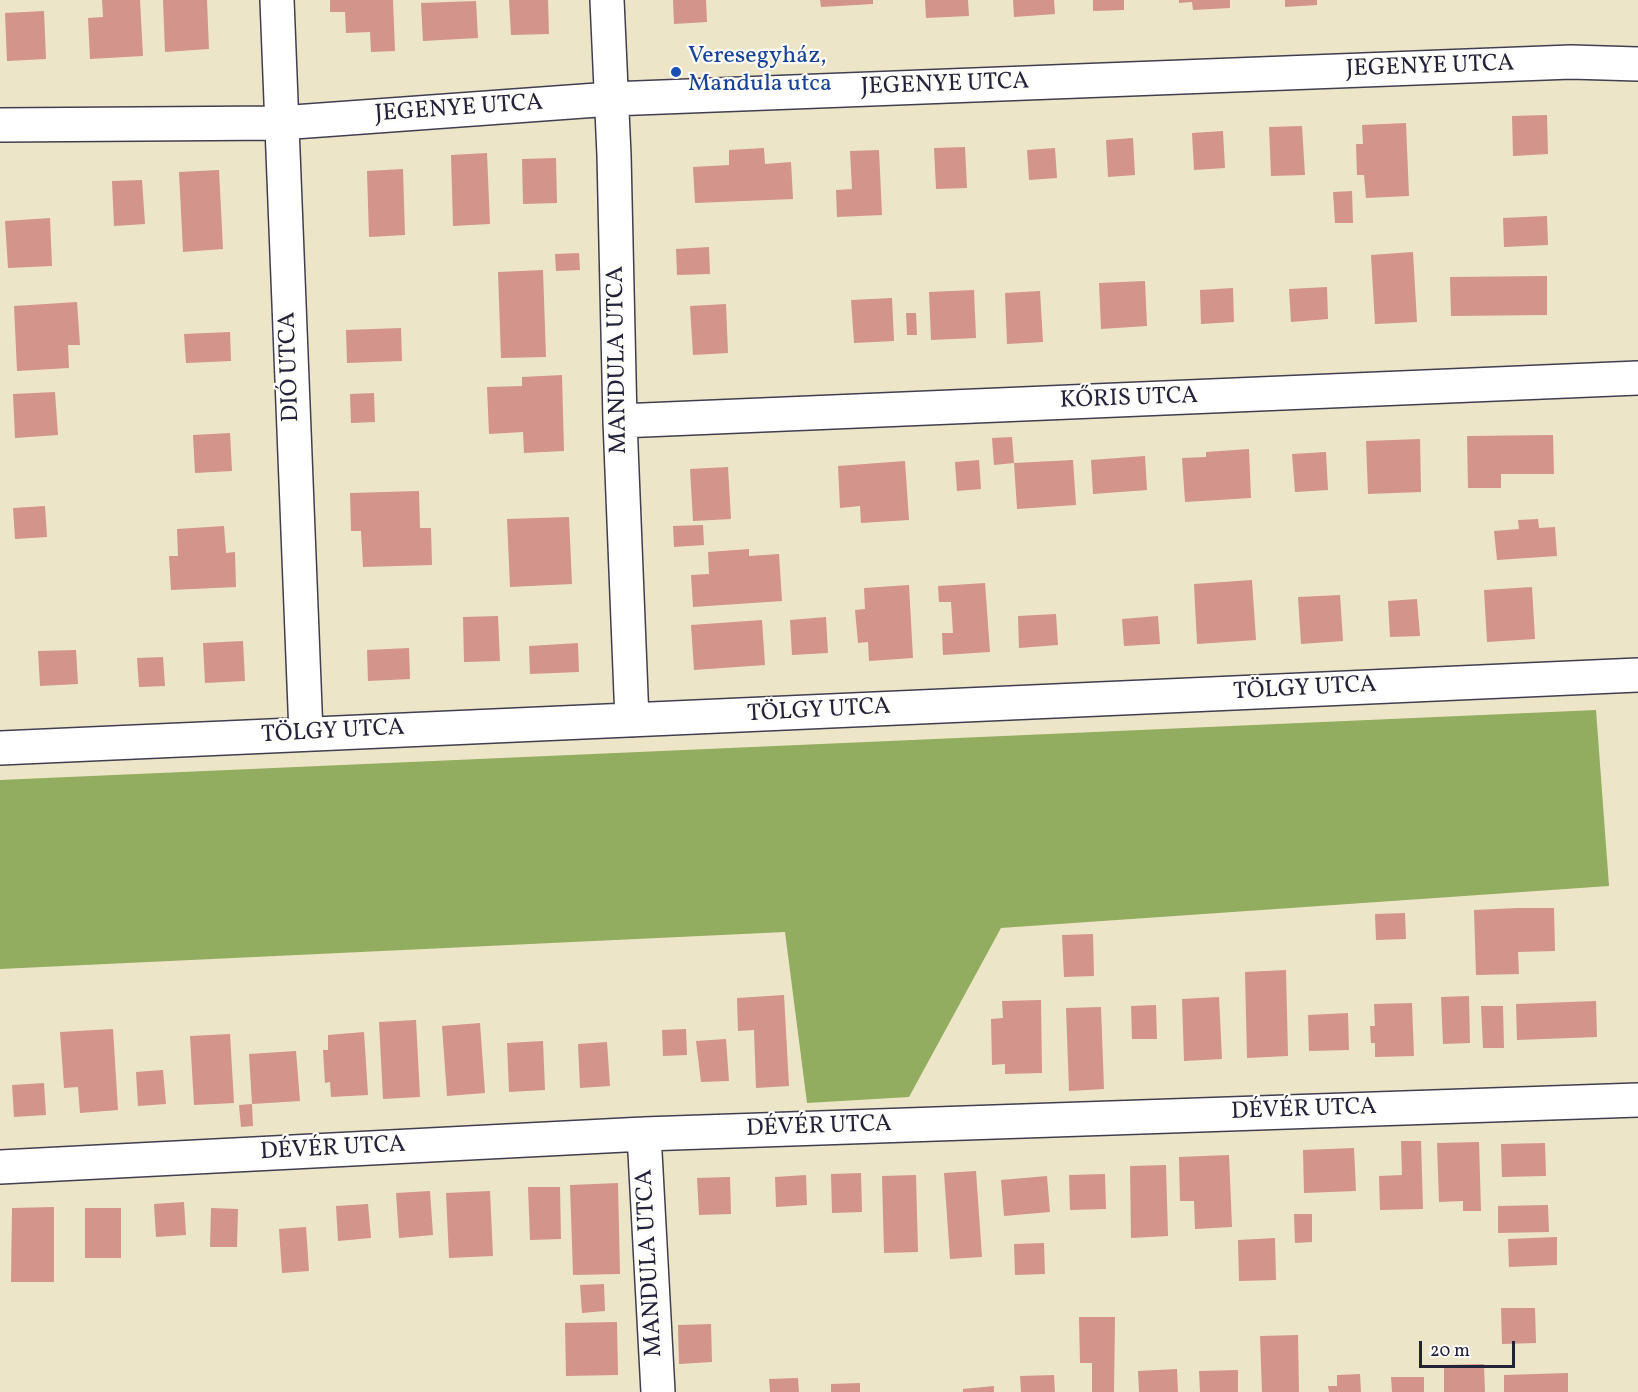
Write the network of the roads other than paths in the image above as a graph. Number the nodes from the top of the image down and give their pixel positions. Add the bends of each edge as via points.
1 (277, 0) edge
2 (607, 0) edge
3 (1638, 64) edge
4 (611, 99) junction
5 (280, 123) junction
6 (0, 125) edge
7 (1638, 378) edge
8 (620, 421) junction
9 (1638, 675) edge
10 (632, 720) junction
11 (306, 734) junction
12 (0, 748) edge
13 (1638, 1100) edge
14 (644, 1134) junction
15 (0, 1167) edge
16 (658, 1392) edge

1 - 5 street, DIÓ UTCA
2 - 4 street, MANDULA UTCA
3 - 4 street, JEGENYE UTCA via 1571,62
4 - 5 street, JEGENYE UTCA
4 - 8 street, MANDULA UTCA
5 - 6 street, JEGENYE UTCA
5 - 11 street, DIÓ UTCA
7 - 8 street, KŐRIS UTCA
8 - 10 street, MANDULA UTCA
9 - 10 street, TÖLGY UTCA
10 - 11 street, TÖLGY UTCA
11 - 12 street, TÖLGY UTCA
13 - 14 street, DÉVÉR UTCA
14 - 15 street, DÉVÉR UTCA
14 - 16 street, MANDULA UTCA

